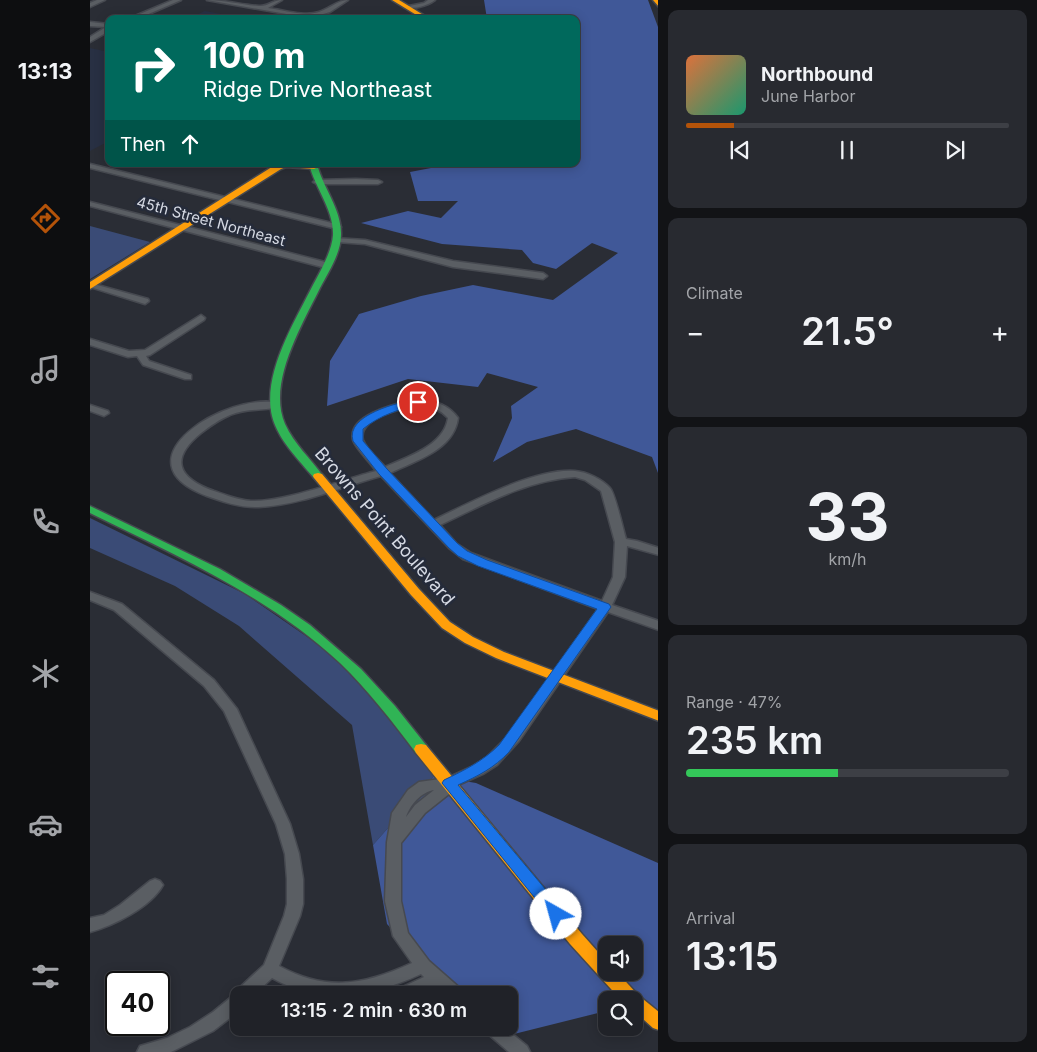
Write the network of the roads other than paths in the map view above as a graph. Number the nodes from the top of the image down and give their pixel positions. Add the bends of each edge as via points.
1 (90, 0) edge
2 (178, 0) edge
3 (210, 0) edge
4 (279, 0) edge
5 (345, 0) edge
6 (395, 0) edge
7 (432, 0) edge
8 (656, 0) edge
9 (100, 1) edge
10 (90, 5) edge
11 (658, 6) edge
12 (407, 7) junction
13 (262, 9) junction
14 (141, 15) edge
15 (302, 15) edge
16 (312, 15) edge
17 (418, 15) edge
18 (90, 24) edge
19 (105, 26) edge
20 (105, 30) edge
21 (90, 40) edge
22 (90, 166) edge
23 (280, 167) edge
24 (314, 167) edge
25 (317, 182) junction
26 (378, 182) dead end
27 (227, 200) junction
28 (90, 204) edge
29 (337, 226) junction
30 (182, 228) junction
31 (337, 240) junction
32 (326, 265) junction
33 (543, 276) dead end
34 (91, 285) edge
35 (145, 301) dead end
36 (201, 318) dead end
37 (90, 342) edge
38 (140, 354) junction
39 (188, 377) dead end
40 (275, 405) junction
41 (90, 408) edge
42 (104, 413) dead end
43 (383, 472) junction
44 (328, 488) junction
45 (90, 509) edge
46 (434, 524) junction
47 (621, 542) junction
48 (658, 552) edge
49 (90, 596) edge
50 (605, 607) junction
51 (658, 626) edge
52 (556, 676) junction
53 (658, 716) edge
54 (449, 783) junction
55 (156, 885) dead end
56 (90, 925) edge
57 (423, 966) junction
58 (270, 969) junction
59 (437, 979) junction
60 (252, 986) edge
61 (289, 986) edge
62 (422, 986) edge
63 (445, 986) edge
64 (623, 991) edge
65 (230, 1008) edge
66 (643, 1010) edge
67 (658, 1023) edge
68 (502, 1036) edge
69 (146, 1052) edge
70 (521, 1052) edge

1 - 9 street
2 - 14 street
3 - 13 street
4 - 13 street
5 - 16 street
6 - 12 street
7 - 12 street
8 - 11 street
9 - 10 street
12 - 17 street
13 - 15 street
18 - 19 street
20 - 21 street
22 - 27 street
23 - 27 street
24 - 25 street
25 - 26 street
25 - 29 street via 331,206
27 - 29 street
27 - 30 street
28 - 30 street, 45th Street Northeast
29 - 31 street
30 - 32 street, 45th Street Northeast
30 - 34 street
31 - 32 street
31 - 33 street via 365,242 453,264
32 - 40 street via 286,353
34 - 35 street
36 - 38 street via 153,350
37 - 38 street via 128,354
38 - 39 street via 146,363
40 - 44 street, Browns Point Boulevard via 288,440
40 - 44 street via 238,408 214,419 179,448 174,458 176,471 194,487 251,504 278,502
41 - 42 street
43 - 43 street via 422,453 445,437 454,423 450,413 436,405 412,403 371,417 362,424 357,431 358,441
43 - 44 street
43 - 46 street
44 - 52 street, Browns Point Boulevard via 446,625 483,647
45 - 54 street via 231,580 297,621 364,680
46 - 47 street via 511,488 571,473 589,478 606,490
46 - 50 street via 453,546 467,556
47 - 48 street
47 - 50 street via 619,577
49 - 58 street via 118,607 209,683 230,709 283,824 292,854 295,904
50 - 51 street
50 - 52 street
52 - 53 street, Browns Point Boulevard
52 - 54 street via 492,761
54 - 57 street via 420,809 394,842 393,901 396,920 401,936
54 - 64 street via 597,964
55 - 56 street via 126,910
57 - 58 street via 382,984 361,989 331,990 300,984
57 - 59 street
58 - 60 street
58 - 61 street
59 - 62 street
59 - 63 street
65 - 69 street via 171,1045
66 - 67 street
68 - 70 street

